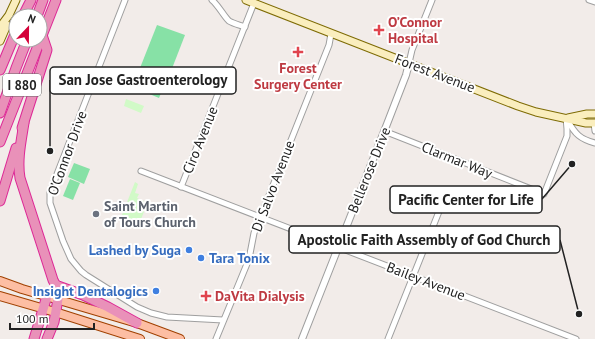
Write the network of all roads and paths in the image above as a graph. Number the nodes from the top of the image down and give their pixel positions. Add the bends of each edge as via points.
1 (56, 0) edge
2 (125, 0) edge
3 (212, 0) edge
4 (246, 0) edge
5 (432, 0) edge
6 (589, 0) edge
7 (595, 2) edge
8 (254, 3) junction
9 (8, 16) edge
10 (8, 20) edge
11 (48, 20) edge
12 (245, 27) junction
13 (0, 30) edge
14 (331, 34) junction
15 (0, 41) edge
16 (9, 48) edge
17 (24, 48) edge
18 (37, 48) edge
19 (47, 48) edge
20 (409, 63) junction
21 (0, 70) edge
22 (0, 113) edge
23 (595, 114) edge
24 (566, 118) junction
25 (24, 123) junction
26 (595, 123) edge
27 (384, 131) junction
28 (595, 132) edge
29 (0, 142) edge
30 (595, 143) edge
31 (141, 171) dead end
32 (181, 187) junction
33 (0, 201) edge
34 (446, 204) dead end
35 (260, 217) junction
36 (338, 247) junction
37 (413, 276) junction
38 (0, 281) edge
39 (0, 296) edge
40 (46, 296) junction
41 (58, 299) junction
42 (43, 309) junction
43 (55, 312) junction
44 (223, 320) junction
45 (137, 323) junction
46 (34, 339) edge
47 (47, 339) edge
48 (140, 339) edge
49 (180, 339) edge
50 (216, 339) edge
51 (302, 339) edge
52 (388, 339) edge
53 (576, 339) edge

1 - 11 highway, I 880
2 - 44 street, O’Connor Drive via 50,192 52,210 71,259 81,271 100,284 151,313 167,317
3 - 12 street via 228,19
4 - 8 main road, Forest Avenue
5 - 20 street, Bellerose Drive
6 - 7 street
8 - 12 street, Ciro Avenue
8 - 14 main road, Forest Avenue
9 - 13 main road
10 - 15 main road
12 - 32 street, Ciro Avenue
14 - 20 main road, Forest Avenue
14 - 35 street, Di Salvo Avenue via 329,45
16 - 21 highway
17 - 22 highway, I 880
18 - 29 highway, I 880
19 - 25 highway
20 - 24 main road, Forest Avenue via 518,106
20 - 27 street, Bellerose Drive
23 - 24 main road
24 - 26 main road, Forest Avenue
24 - 27 street, Clarmar Way via 567,136 544,194
24 - 30 street via 579,137
25 - 33 highway
25 - 45 highway via 18,168 55,284 83,294
26 - 28 street
27 - 36 street, Bellerose Drive
31 - 32 street, Bailey Avenue
32 - 35 street, Bailey Avenue
34 - 37 street via 440,209
35 - 36 street, Bailey Avenue
35 - 44 street, Di Salvo Avenue via 249,259
36 - 37 street, Bailey Avenue
36 - 51 street, Bellerose Drive
37 - 52 street
37 - 53 street, Bailey Avenue
38 - 40 main road
39 - 42 main road
40 - 41 main road
40 - 42 highway
41 - 43 highway
41 - 45 main road
42 - 43 main road
42 - 46 highway
43 - 47 highway
43 - 48 main road
44 - 50 street, Di Salvo Avenue
45 - 49 main road

